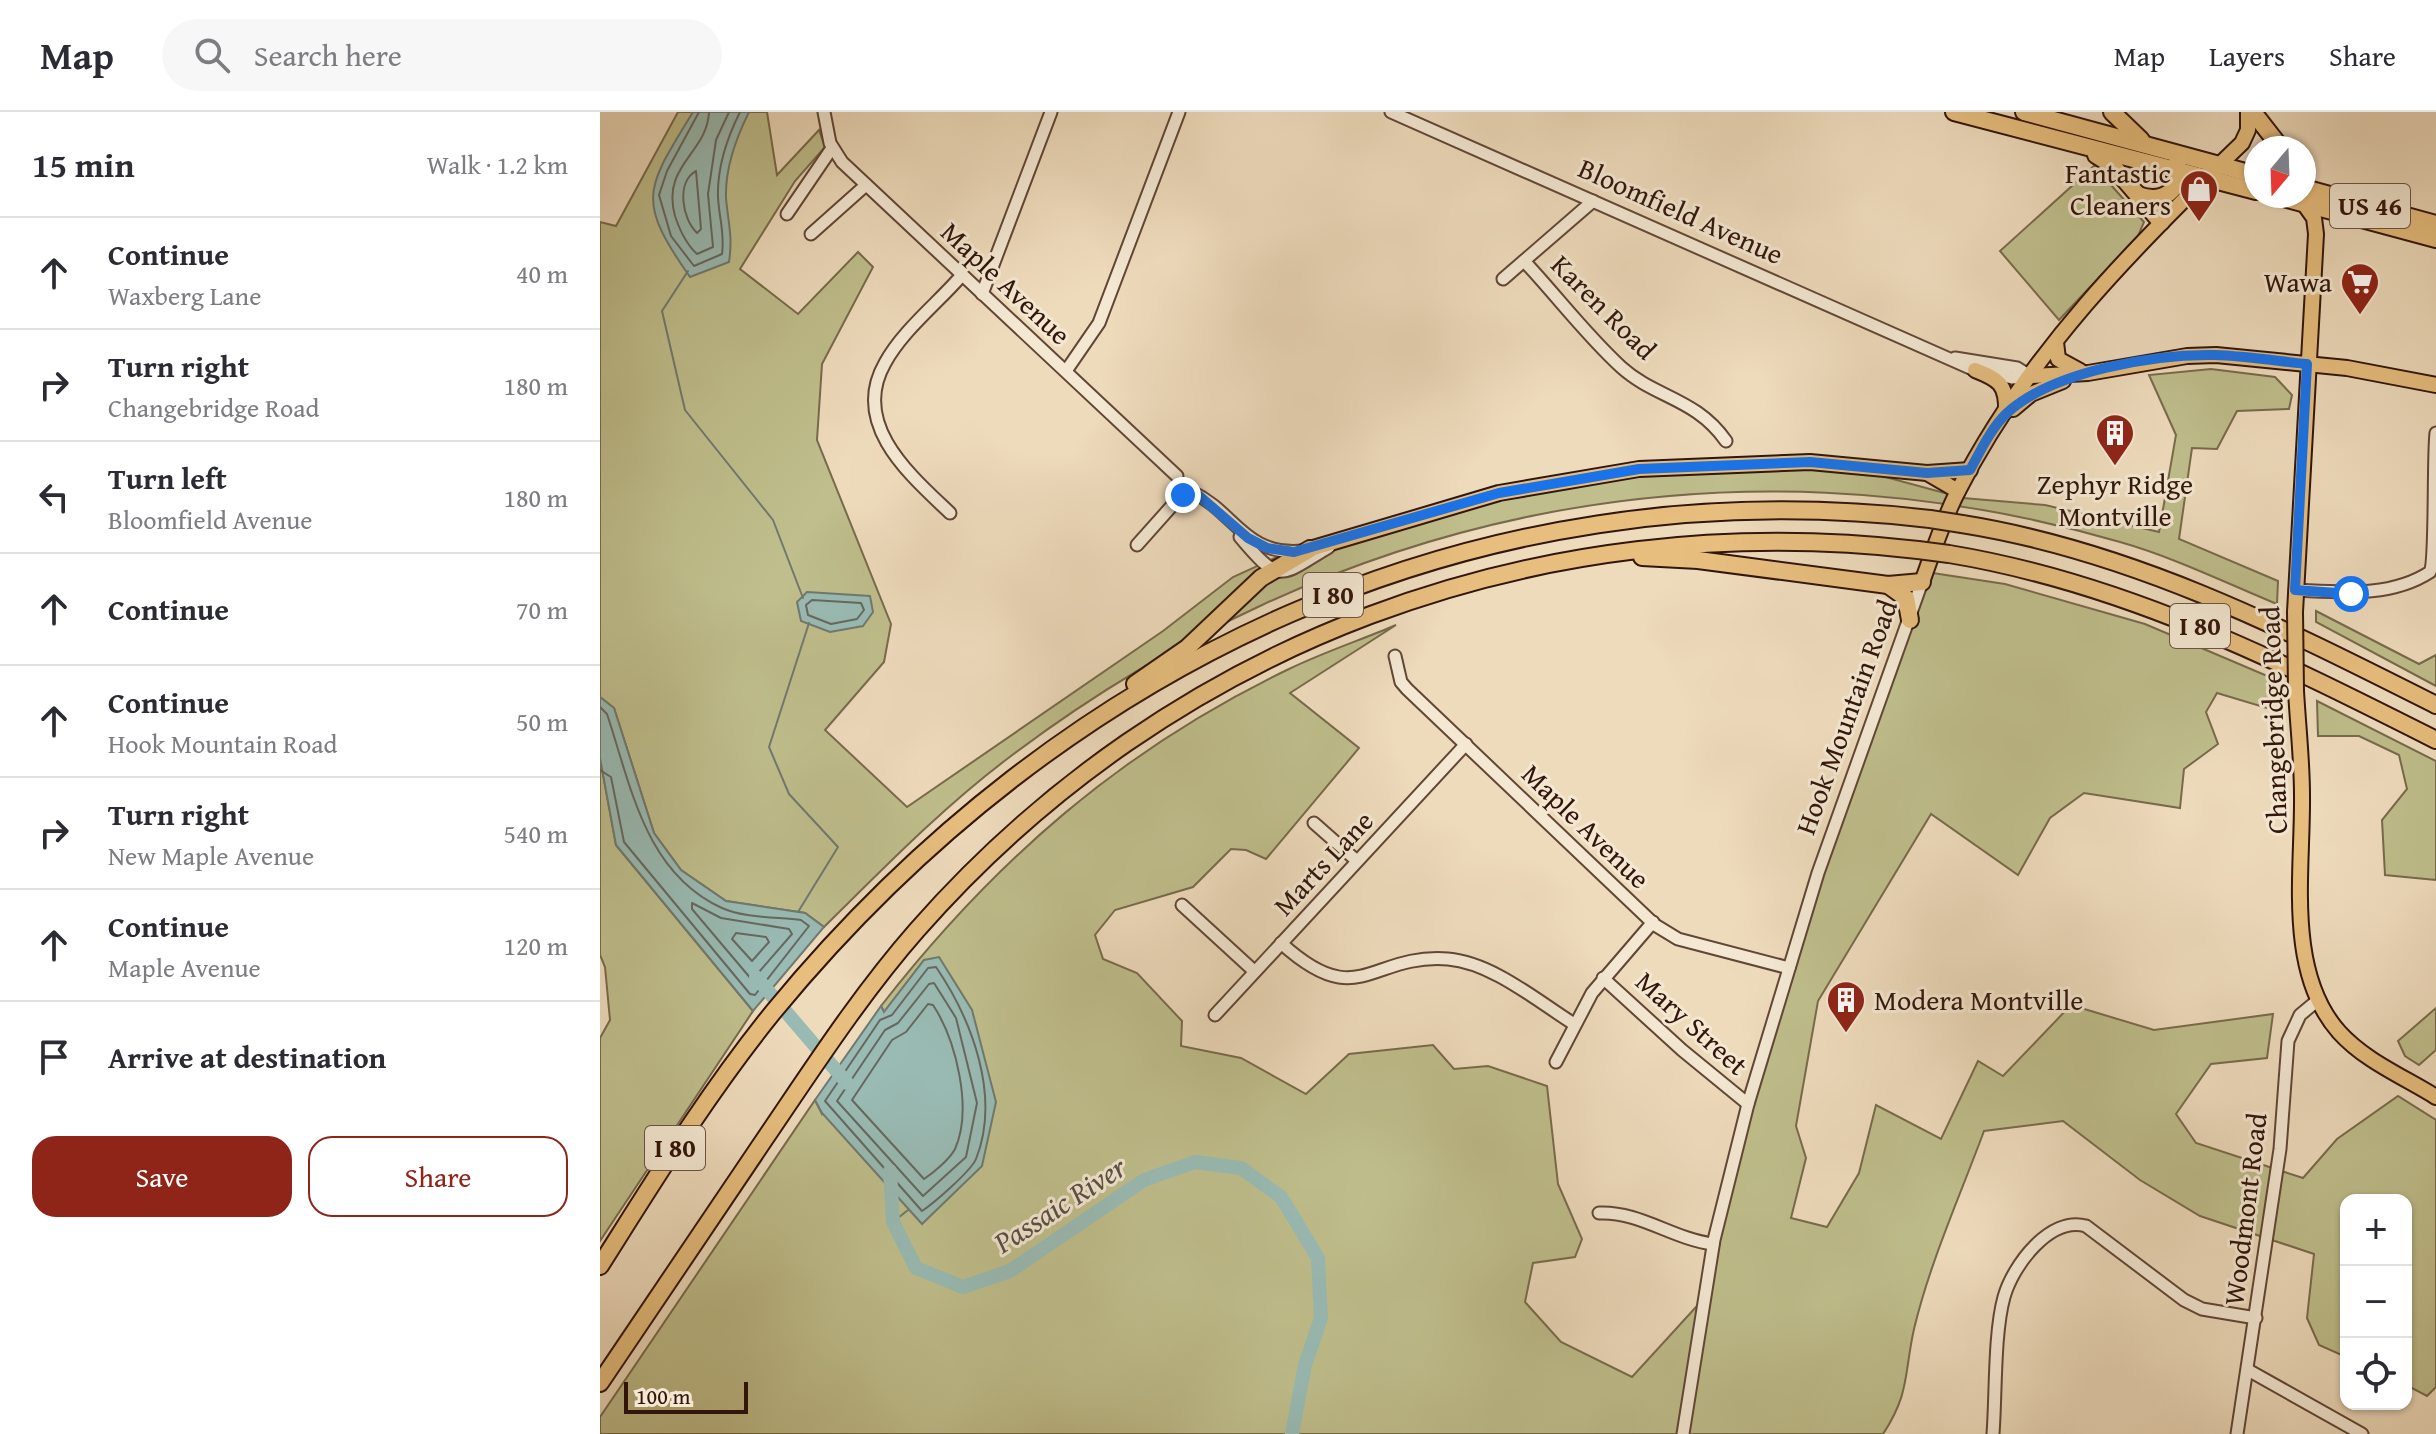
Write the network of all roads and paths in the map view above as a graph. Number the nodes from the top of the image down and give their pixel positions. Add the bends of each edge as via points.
1 (824, 112) edge
2 (1051, 112) edge
3 (1179, 112) edge
4 (1391, 112) edge
5 (1954, 112) edge
6 (2024, 112) edge
7 (2112, 112) edge
8 (2250, 112) edge
9 (2271, 136) edge
10 (2075, 145) junction
11 (2149, 146) junction
12 (832, 148) junction
13 (2174, 153) junction
14 (2219, 165) junction
15 (2179, 171) junction
16 (2244, 172) edge
17 (2206, 177) junction
18 (866, 185) junction
19 (2244, 188) edge
20 (2138, 195) junction
21 (2316, 197) edge
22 (2316, 200) edge
23 (1593, 201) junction
24 (2311, 208) edge
25 (2339, 213) junction
26 (787, 214) dead end
27 (2161, 222) junction
28 (2436, 224) edge
29 (811, 234) dead end
30 (2316, 234) junction
31 (2436, 239) edge
32 (1524, 261) junction
33 (962, 275) junction
34 (1503, 279) dead end
35 (982, 294) junction
36 (2056, 342) junction
37 (1950, 357) junction
38 (2307, 364) junction
39 (1975, 370) junction
40 (1066, 371) junction
41 (2088, 373) junction
42 (2030, 376) junction
43 (2436, 385) edge
44 (2006, 414) junction
45 (2436, 433) edge
46 (1726, 441) dead end
47 (1970, 470) junction
48 (1927, 473) junction
49 (1177, 476) dead end
50 (1958, 491) junction
51 (950, 513) dead end
52 (1230, 524) junction
53 (1349, 538) junction
54 (1137, 545) dead end
55 (1310, 549) junction
56 (1553, 562) junction
57 (1273, 570) junction
58 (1922, 582) junction
59 (1888, 585) junction
60 (2295, 590) junction
61 (1910, 620) junction
62 (1395, 656) dead end
63 (2436, 705) edge
64 (2436, 740) edge
65 (1466, 744) junction
66 (1026, 770) junction
67 (1314, 823) dead end
68 (1357, 861) junction
69 (1182, 905) dead end
70 (1653, 922) junction
71 (1281, 943) junction
72 (1789, 968) junction
73 (1254, 971) junction
74 (1603, 978) junction
75 (2318, 1000) junction
76 (1215, 1015) dead end
77 (1574, 1024) junction
78 (1556, 1062) dead end
79 (2436, 1097) edge
80 (1748, 1104) junction
81 (1599, 1213) dead end
82 (1713, 1244) junction
83 (600, 1266) edge
84 (2256, 1318) junction
85 (2248, 1370) junction
86 (600, 1383) edge
87 (1683, 1434) edge
88 (1993, 1434) edge
89 (2237, 1434) edge
90 (2362, 1434) edge

1 - 12 street
2 - 35 street
3 - 40 street via 1099,323
4 - 23 street, Bloomfield Avenue
5 - 10 highway
6 - 11 highway
7 - 11 highway
8 - 9 highway
8 - 14 main road, Hook Mountain Road via 2246,136
10 - 15 highway
10 - 20 highway via 2112,165
11 - 13 highway
12 - 18 street, Maple Avenue
12 - 26 street
13 - 14 highway
13 - 15 highway
14 - 16 highway
14 - 17 main road, Hook Mountain Road
15 - 17 highway
15 - 20 highway via 2174,189 2165,197
17 - 19 highway
17 - 27 main road, Hook Mountain Road
18 - 29 street
18 - 33 street, Maple Avenue
20 - 27 highway
21 - 28 highway, US 46
22 - 25 highway, US 46
23 - 32 street
23 - 37 street, Bloomfield Avenue
24 - 30 main road, Changebridge Road
25 - 30 main road via 2327,218
25 - 31 highway, US 46
27 - 36 main road, Hook Mountain Road via 2090,296
30 - 38 main road, Changebridge Road
32 - 34 street
32 - 46 street, Karen Road via 1623,369 1696,408
33 - 35 street, Maple Avenue
33 - 51 street via 885,362 875,401 878,424 893,454
35 - 40 street, Maple Avenue
36 - 41 main road via 2062,364
36 - 42 main road, Hook Mountain Road
37 - 39 street, Bloomfield Avenue
37 - 42 street, Bloomfield Avenue via 2017,368
38 - 41 main road, Bloomfield Avenue via 2187,356
38 - 43 main road, Bloomfield Avenue
38 - 60 main road, Changebridge Road
39 - 42 street, Bloomfield Avenue
39 - 44 main road via 2004,386
40 - 49 street, Maple Avenue
41 - 42 main road, Bloomfield Avenue
41 - 44 main road via 2031,394
42 - 44 main road, Hook Mountain Road
44 - 47 main road, Hook Mountain Road
45 - 60 street via 2435,550 2430,572 2369,591
47 - 48 main road
47 - 50 main road, Hook Mountain Road
48 - 50 main road
48 - 53 main road via 1810,462 1639,469 1499,493
50 - 58 main road, Hook Mountain Road
52 - 54 street via 1201,497 1187,492
52 - 55 street via 1267,548
52 - 57 street
53 - 55 main road
53 - 57 street via 1294,570
55 - 57 highway
56 - 59 highway via 1678,558
56 - 64 highway, I 80, bridge via 1738,541 1828,542 1949,554 2065,579 2184,620
56 - 86 highway, I 80 via 1462,583 1343,624 1258,663 1176,709 1025,821 958,886 871,987
57 - 66 highway via 1187,648
58 - 59 highway
58 - 61 street, Hook Mountain Road
59 - 61 highway via 1906,598
60 - 75 main road, Changebridge Road, bridge via 2303,935
61 - 72 street, Hook Mountain Road via 1848,783
62 - 65 street, Maple Avenue via 1401,682
63 - 66 highway, I 80, bridge via 2196,589 2074,549 1930,519 1800,508 1706,510 1577,525 1453,553 1331,595 1159,681
65 - 68 street, Marts Lane
65 - 70 street, Maple Avenue
66 - 83 highway, I 80 via 932,847 837,940 756,1034
67 - 68 street
68 - 71 street, Marts Lane
69 - 73 street
70 - 72 street, Maple Avenue via 1678,939
70 - 74 street
71 - 73 street, Marts Lane
71 - 77 street via 1309,966 1337,979 1360,979 1431,959 1465,962
72 - 80 street, Hook Mountain Road
73 - 76 street, Marts Lane
74 - 77 street
74 - 80 street, Mary Street
75 - 79 main road, Changebridge Road via 2337,1030 2362,1053
75 - 84 street, Woodmont Road via 2300,1015 2288,1041 2280,1149
77 - 78 street
80 - 82 street, Hook Mountain Road
81 - 82 street via 1621,1214
82 - 87 street, Hook Mountain Road
84 - 85 street, Woodmont Road
84 - 88 street via 2202,1309 2086,1226 2059,1225 2029,1254 2003,1299
85 - 89 street, Woodmont Road
85 - 90 street

